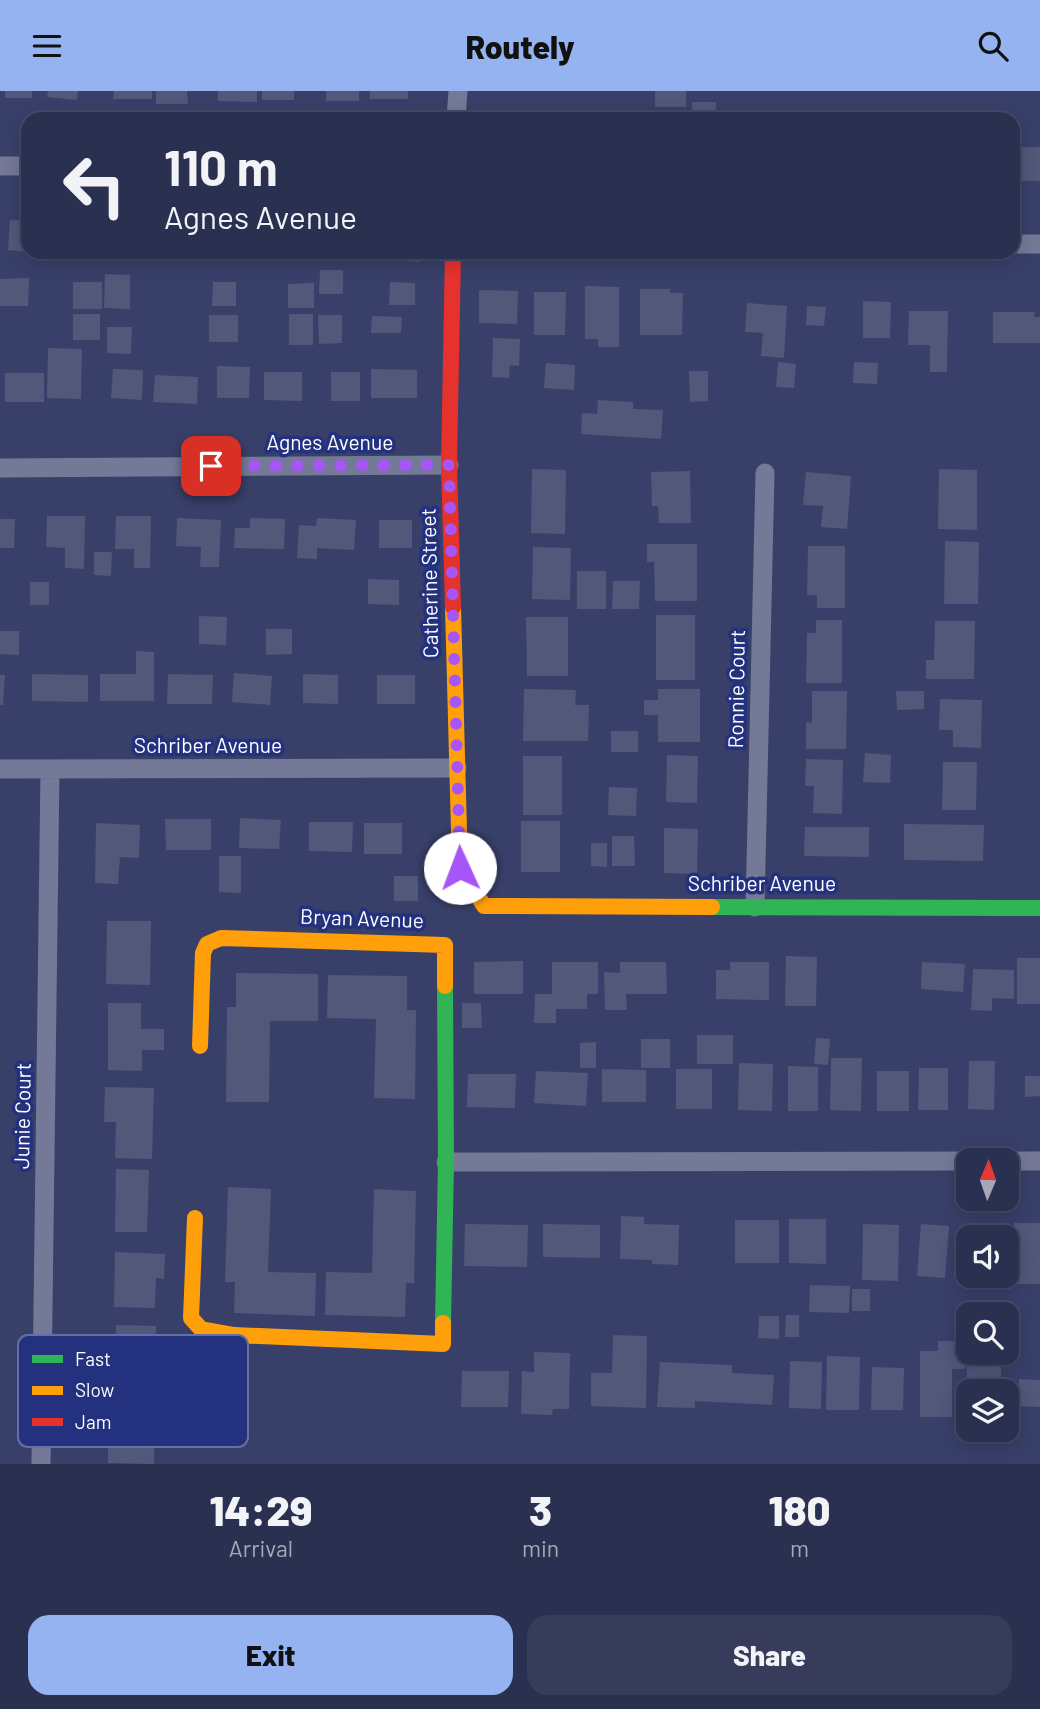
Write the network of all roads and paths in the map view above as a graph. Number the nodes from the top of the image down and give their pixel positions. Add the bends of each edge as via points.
1 (458, 91) edge
2 (456, 112) edge
3 (0, 166) edge
4 (21, 166) edge
5 (1020, 244) edge
6 (1040, 244) edge
7 (453, 259) edge
8 (449, 465) junction
9 (0, 468) edge
10 (765, 473) dead end
11 (457, 768) junction
12 (0, 769) edge
13 (50, 769) junction
14 (484, 906) joint
15 (755, 907) junction
16 (1040, 908) edge
17 (200, 1046) dead end
18 (956, 1161) edge
19 (1019, 1161) edge
20 (1040, 1161) edge
21 (446, 1162) junction
22 (195, 1218) dead end
23 (43, 1335) edge
24 (234, 1335) edge
25 (248, 1336) edge

1 - 2 street
3 - 4 street
5 - 6 street
7 - 8 street, Catherine Street
8 - 9 street, Agnes Avenue
8 - 11 street, Catherine Street
10 - 15 street, Ronnie Court
11 - 13 street, Schriber Avenue
11 - 14 street, Catherine Street via 460,868
12 - 13 street, Schriber Avenue
13 - 23 street, Junie Court
14 - 15 street, Schriber Avenue
15 - 16 street, Schriber Avenue
17 - 21 street, Bryan Avenue via 203,953 207,944 221,938 445,945
18 - 21 street
19 - 20 street
21 - 25 street, Bryan Avenue via 443,1344
22 - 24 street, Bryan Avenue via 191,1318 201,1329

